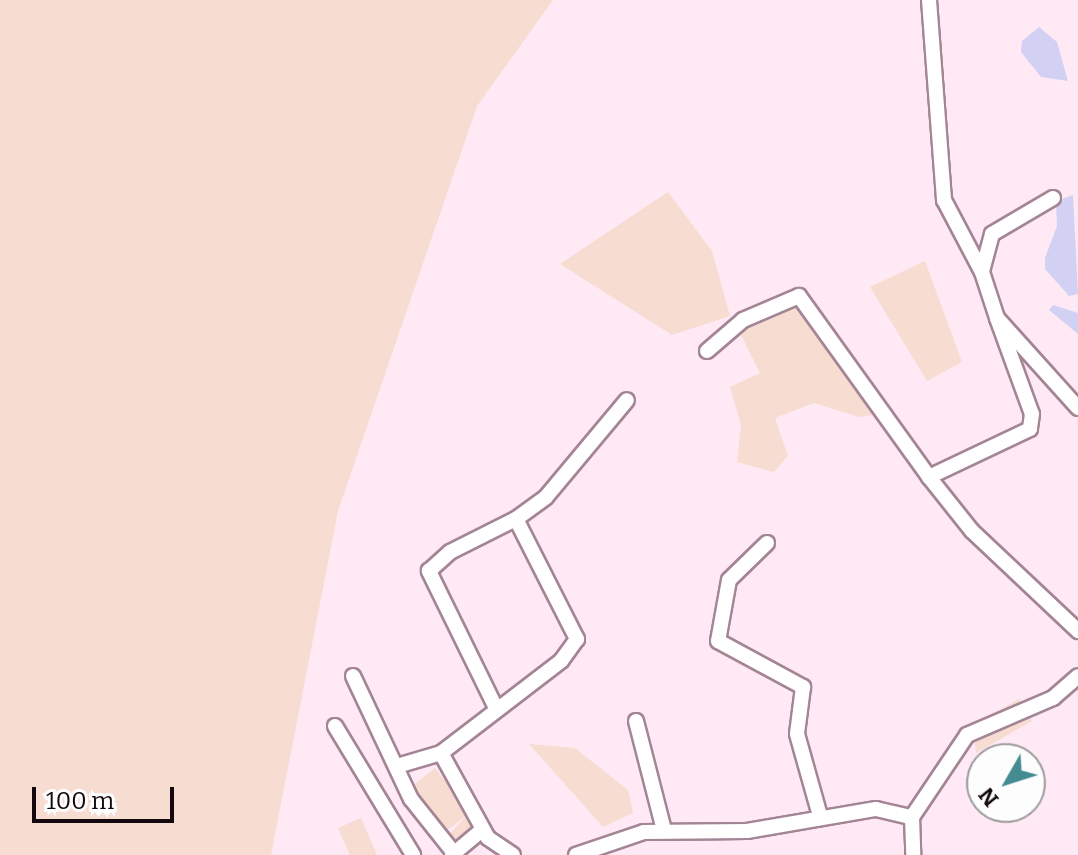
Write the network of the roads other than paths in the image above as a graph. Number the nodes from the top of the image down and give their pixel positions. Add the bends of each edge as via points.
1 (929, 0) edge
2 (1053, 198) dead end
3 (982, 272) junction
4 (997, 318) junction
5 (707, 351) dead end
6 (627, 400) dead end
7 (1078, 408) edge
8 (929, 477) junction
9 (516, 519) junction
10 (767, 543) dead end
11 (1078, 631) edge
12 (353, 676) dead end
13 (1078, 676) edge
14 (496, 708) junction
15 (636, 721) dead end
16 (335, 726) dead end
17 (441, 753) junction
18 (397, 766) junction
19 (820, 816) junction
20 (912, 817) junction
21 (483, 829) junction
22 (664, 830) junction
23 (453, 854) edge
24 (413, 855) edge
25 (513, 855) edge
26 (576, 855) edge
27 (913, 855) edge

1 - 3 street via 944,200
2 - 3 street via 992,234
3 - 4 street
4 - 7 street
4 - 8 street via 1032,414 1030,429
5 - 8 street via 743,320 799,296
6 - 9 street via 546,497
8 - 11 street via 972,531
9 - 14 street via 577,639 573,650
9 - 14 street via 450,552 429,571
10 - 19 street via 729,580 718,641 803,687 797,734
12 - 18 street
13 - 20 street via 1053,698 967,735
14 - 17 street
15 - 22 street
16 - 24 street via 367,790
17 - 18 street
17 - 21 street
18 - 23 street via 411,799
19 - 20 street via 876,809
19 - 22 street via 747,831
20 - 27 street
21 - 23 street
21 - 25 street
22 - 26 street

